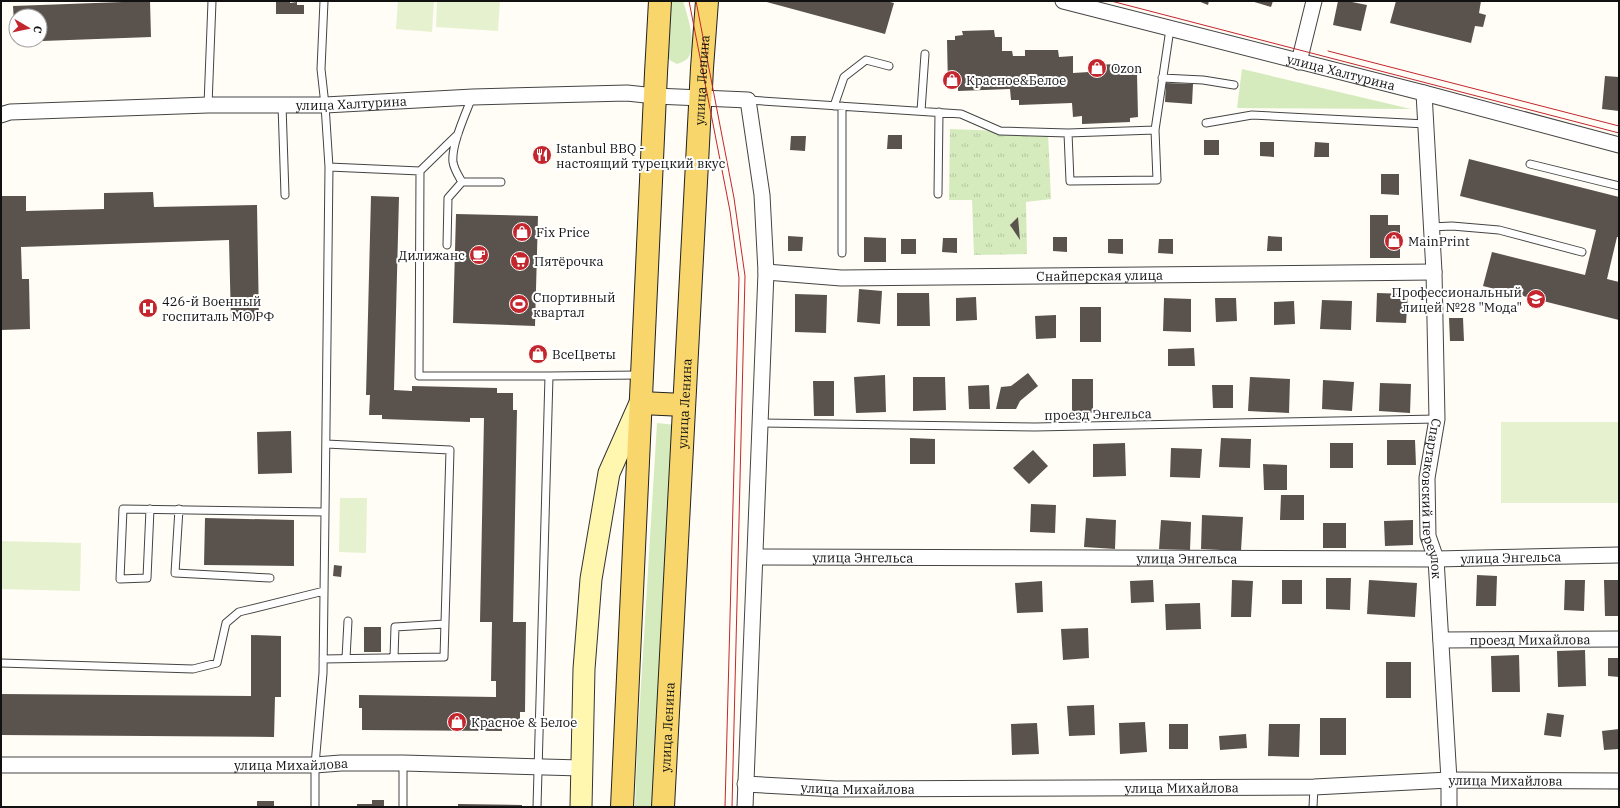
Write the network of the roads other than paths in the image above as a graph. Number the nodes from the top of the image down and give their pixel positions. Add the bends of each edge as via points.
1 (212, 1) edge
2 (324, 1) edge
3 (660, 1) edge
4 (707, 1) edge
5 (1063, 1) edge
6 (1314, 1) edge
7 (1170, 29) junction
8 (925, 54) dead end
9 (1299, 62) junction
10 (889, 66) dead end
11 (1162, 78) junction
12 (1234, 85) dead end
13 (1424, 93) junction
14 (655, 96) junction
15 (472, 97) junction
16 (701, 98) junction
17 (748, 100) junction
18 (208, 105) junction
19 (282, 105) junction
20 (325, 105) junction
21 (834, 106) junction
22 (842, 106) junction
23 (921, 111) junction
24 (938, 112) junction
25 (1, 115) edge
26 (1206, 124) dead end
27 (1426, 124) junction
28 (1155, 130) junction
29 (458, 133) junction
30 (1068, 133) junction
31 (1619, 145) edge
32 (1530, 164) dead end
33 (329, 167) junction
34 (420, 171) junction
35 (462, 182) junction
36 (501, 182) dead end
37 (1619, 186) edge
38 (938, 194) dead end
39 (285, 195) dead end
40 (1431, 227) junction
41 (447, 245) dead end
42 (1582, 252) dead end
43 (842, 253) dead end
44 (766, 272) junction
45 (1434, 272) junction
46 (642, 375) junction
47 (549, 376) junction
48 (641, 403) junction
49 (684, 405) junction
50 (1436, 419) junction
51 (760, 423) junction
52 (326, 444) junction
53 (150, 509) junction
54 (179, 509) junction
55 (325, 512) junction
56 (1619, 555) edge
57 (756, 558) junction
58 (1436, 559) junction
59 (270, 578) dead end
60 (324, 591) junction
61 (348, 621) dead end
62 (445, 624) junction
63 (1619, 639) edge
64 (1441, 640) junction
65 (394, 657) junction
66 (346, 658) junction
67 (323, 659) junction
68 (1, 663) edge
69 (403, 764) junction
70 (1, 765) edge
71 (314, 765) junction
72 (537, 766) junction
73 (581, 768) junction
74 (1449, 780) junction
75 (1619, 781) edge
76 (745, 784) junction
77 (1314, 787) junction
78 (315, 807) edge
79 (403, 807) edge
80 (537, 807) edge
81 (581, 807) edge
82 (622, 807) edge
83 (663, 807) edge
84 (745, 807) edge
85 (1313, 807) edge
86 (1449, 807) edge

1 - 18 lane
2 - 20 lane via 321,69
3 - 14 main road
4 - 16 main road, улица Ленина
5 - 7 street, улица Халтурина
6 - 9 street
7 - 9 street, улица Халтурина
7 - 11 lane
8 - 23 lane
9 - 13 street, улица Халтурина
10 - 21 lane via 866,60 844,77
11 - 12 lane
11 - 28 lane
13 - 27 street, Спартаковский переулок
13 - 31 street, улица Халтурина
14 - 15 street, улица Халтурина via 627,93
14 - 16 street, улица Халтурина
14 - 46 main road
15 - 20 street, улица Халтурина
15 - 29 lane
16 - 17 street, улица Халтурина
16 - 49 main road, улица Ленина
17 - 21 lane
17 - 44 street via 762,195
18 - 19 street, улица Халтурина
18 - 25 street, улица Халтурина via 10,112
19 - 20 street, улица Халтурина
19 - 39 lane
20 - 33 lane
21 - 22 lane
22 - 23 lane
22 - 43 lane
23 - 24 lane
24 - 30 lane via 961,114 1000,131
24 - 38 lane
26 - 27 lane via 1252,115
27 - 40 street, Спартаковский переулок
28 - 30 lane
28 - 30 lane via 1157,180 1070,181
29 - 34 lane
29 - 35 lane via 453,161
32 - 37 lane
33 - 34 lane
33 - 52 lane
34 - 47 lane via 419,376
35 - 36 lane
35 - 41 lane via 448,198
40 - 42 lane via 1500,230
40 - 45 street, Спартаковский переулок
44 - 45 street, Снайперская улица via 842,278
44 - 51 street
45 - 50 street, Спартаковский переулок
46 - 47 lane
46 - 48 main road
47 - 72 lane
48 - 49 main road
48 - 73 street via 609,473 591,579 584,669
48 - 82 main road
49 - 83 main road, улица Ленина
50 - 51 lane, проезд Энгельса via 1035,427
50 - 58 street, Спартаковский переулок via 1427,478 1428,536
51 - 57 street
52 - 55 lane
52 - 62 lane via 450,450
53 - 53 lane via 123,509 120,579 147,578
53 - 54 lane
54 - 55 lane
54 - 59 lane via 175,573
55 - 60 lane
56 - 58 street, улица Энгельса
57 - 58 street, улица Энгельса
57 - 76 street
58 - 64 street, Спартаковский переулок
60 - 67 lane
60 - 68 lane via 239,612 226,623 217,664 194,669
61 - 66 lane
62 - 65 lane via 395,627
62 - 65 lane via 444,657
63 - 64 street, проезд Михайлова
64 - 74 street, Спартаковский переулок
65 - 66 lane
66 - 67 lane
67 - 71 lane
69 - 71 street, улица Михайлова
69 - 72 street, улица Михайлова
69 - 79 lane
70 - 71 street, улица Михайлова
71 - 78 lane
72 - 73 street, улица Михайлова
72 - 80 lane
73 - 81 street
74 - 75 street, улица Михайлова
74 - 77 street, улица Михайлова
74 - 86 street, Спартаковский переулок
76 - 77 street, улица Михайлова via 836,789
76 - 84 street
77 - 85 lane

